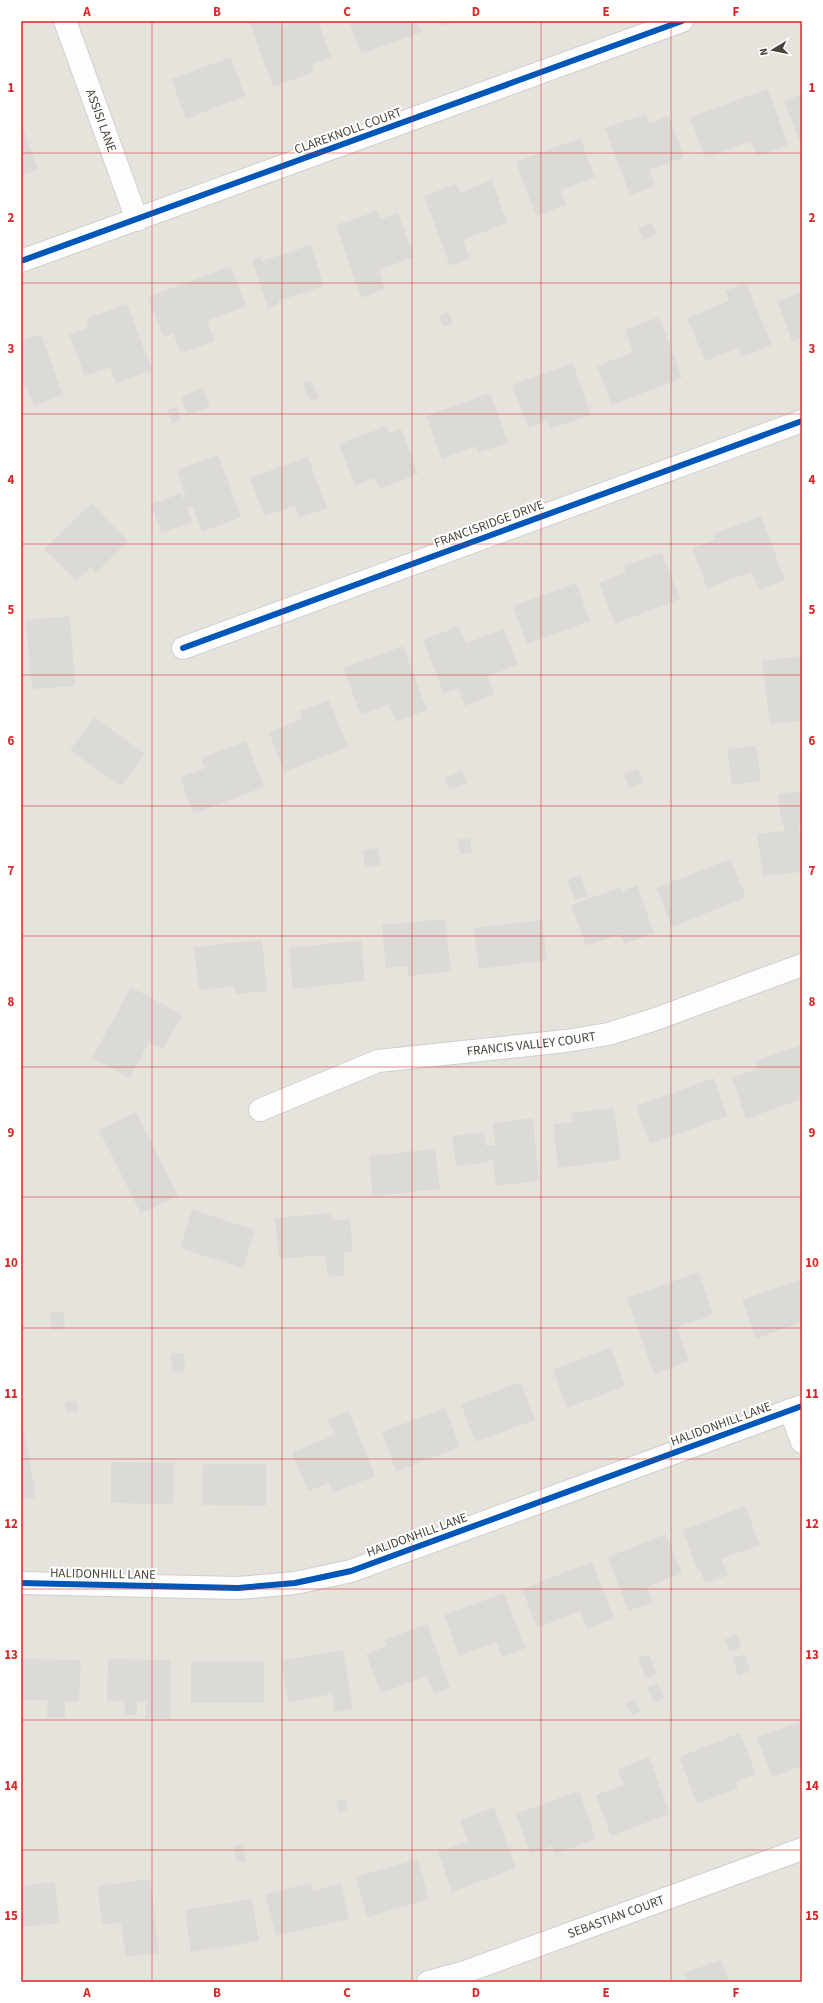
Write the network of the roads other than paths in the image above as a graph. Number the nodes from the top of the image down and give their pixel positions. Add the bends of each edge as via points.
1 (65, 21) edge
2 (682, 21) edge
3 (137, 220) junction
4 (21, 261) edge
5 (802, 421) edge
6 (183, 648) dead end
7 (802, 965) edge
8 (260, 1110) dead end
9 (796, 1408) edge
10 (802, 1442) edge
11 (21, 1583) edge
12 (802, 1849) edge
13 (428, 1982) edge

1 - 3 street, ASSISI LANE
2 - 3 street, CLAREKNOLL COURT
3 - 4 street, CLAREKNOLL COURT
5 - 6 street, FRANCISRIDGE DRIVE
7 - 8 street, FRANCIS VALLEY COURT via 608,1034 566,1041 378,1061
9 - 10 street
9 - 11 street, HALIDONHILL LANE via 344,1572 295,1583 238,1588
12 - 13 street, SEBASTIAN COURT via 464,1972

